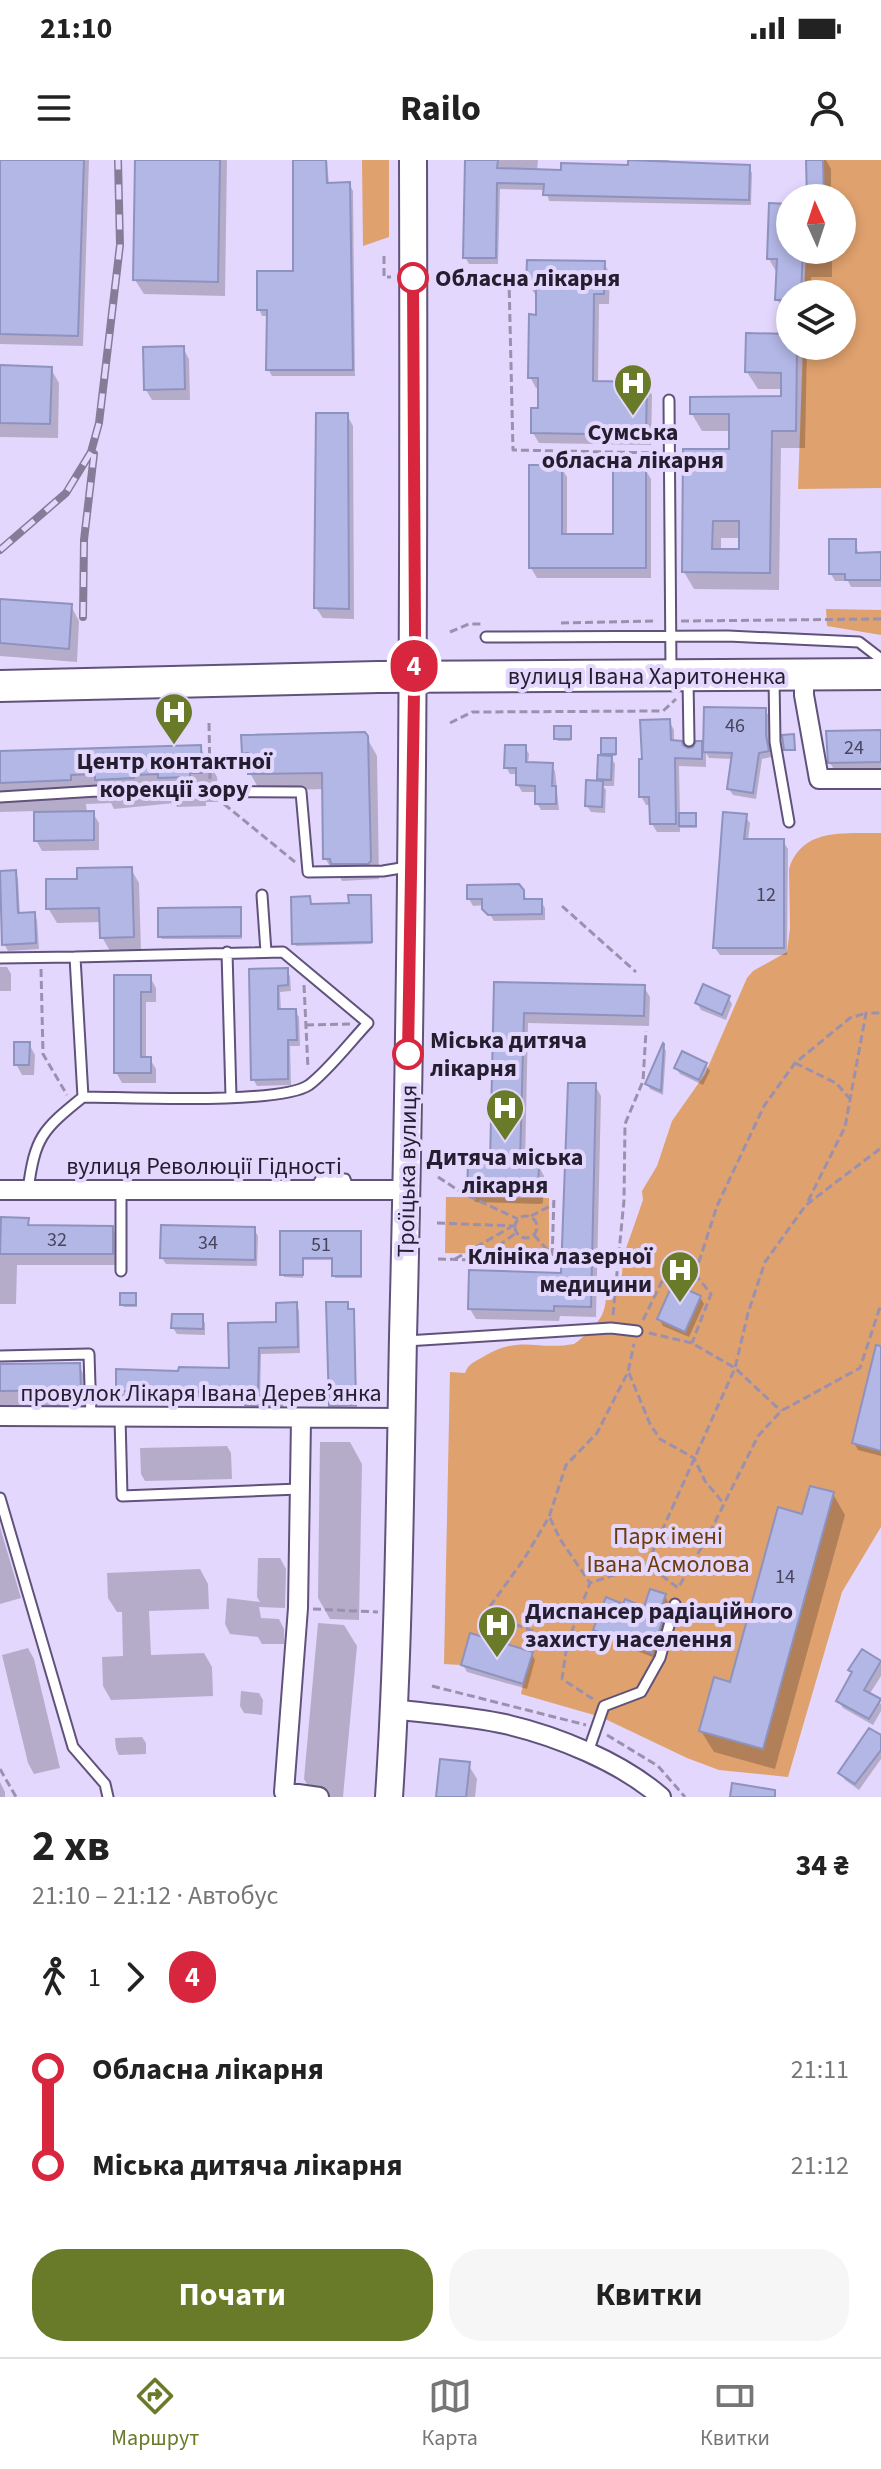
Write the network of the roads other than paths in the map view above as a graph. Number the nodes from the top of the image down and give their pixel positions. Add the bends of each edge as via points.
1 (413, 160) edge
2 (669, 400) dead end
3 (670, 636) junction
4 (486, 637) dead end
5 (881, 659) edge
6 (881, 674) edge
7 (789, 675) junction
8 (414, 677) junction
9 (682, 683) junction
10 (0, 686) edge
11 (689, 741) dead end
12 (881, 779) edge
13 (0, 797) edge
14 (789, 822) dead end
15 (411, 866) junction
16 (262, 895) dead end
17 (227, 952) junction
18 (266, 952) junction
19 (75, 957) junction
20 (0, 958) edge
21 (83, 1097) junction
22 (231, 1097) junction
23 (0, 1190) edge
24 (28, 1190) junction
25 (121, 1190) junction
26 (407, 1190) junction
27 (121, 1271) dead end
28 (637, 1331) road end
29 (403, 1341) junction
30 (0, 1356) edge
31 (0, 1416) edge
32 (91, 1417) junction
33 (120, 1417) junction
34 (402, 1418) junction
35 (301, 1420) junction
36 (299, 1489) junction
37 (0, 1498) edge
38 (675, 1604) dead end
39 (394, 1709) junction
40 (588, 1752) junction
41 (108, 1797) edge
42 (319, 1797) edge
43 (389, 1797) edge
44 (661, 1797) edge

1 - 8 main road, Троїцька вулиця
2 - 3 lane
3 - 4 lane
3 - 5 lane via 859,642
3 - 9 lane
6 - 7 main road, вулиця Івана Харитоненка
7 - 9 main road, вулиця Івана Харитоненка
7 - 12 street via 804,695 819,779
7 - 14 lane via 775,742
8 - 9 main road, вулиця Івана Харитоненка
8 - 10 main road, вулиця Івана Харитоненка
8 - 15 main road, Троїцька вулиця
9 - 11 lane
13 - 15 lane via 97,791 301,792 308,872
15 - 26 main road, Троїцька вулиця
16 - 18 lane
17 - 18 lane
17 - 19 lane
17 - 22 lane
18 - 22 lane via 283,952 368,1023 309,1085 289,1094
19 - 20 lane
19 - 21 lane
21 - 22 lane
21 - 24 lane via 51,1123 33,1152
23 - 24 street, вулиця Революції Гідності
24 - 25 street, вулиця Революції Гідності
25 - 26 street, вулиця Революції Гідності
25 - 27 lane
26 - 29 main road, Троїцька вулиця
28 - 29 lane via 611,1328
29 - 34 main road, Троїцька вулиця
30 - 32 lane via 89,1354
31 - 32 street, провулок Лікаря Івана Деревʼянка
32 - 33 street, провулок Лікаря Івана Деревʼянка
33 - 35 street, провулок Лікаря Івана Деревʼянка
33 - 36 lane via 122,1496
34 - 35 street, провулок Лікаря Івана Деревʼянка
34 - 39 main road, Троїцька вулиця
35 - 36 street
36 - 42 street via 298,1608 284,1792
37 - 41 lane via 73,1747 105,1784
38 - 40 lane via 660,1658 641,1692 604,1706
39 - 40 street via 506,1724
39 - 43 main road, Троїцька вулиця
40 - 44 street

